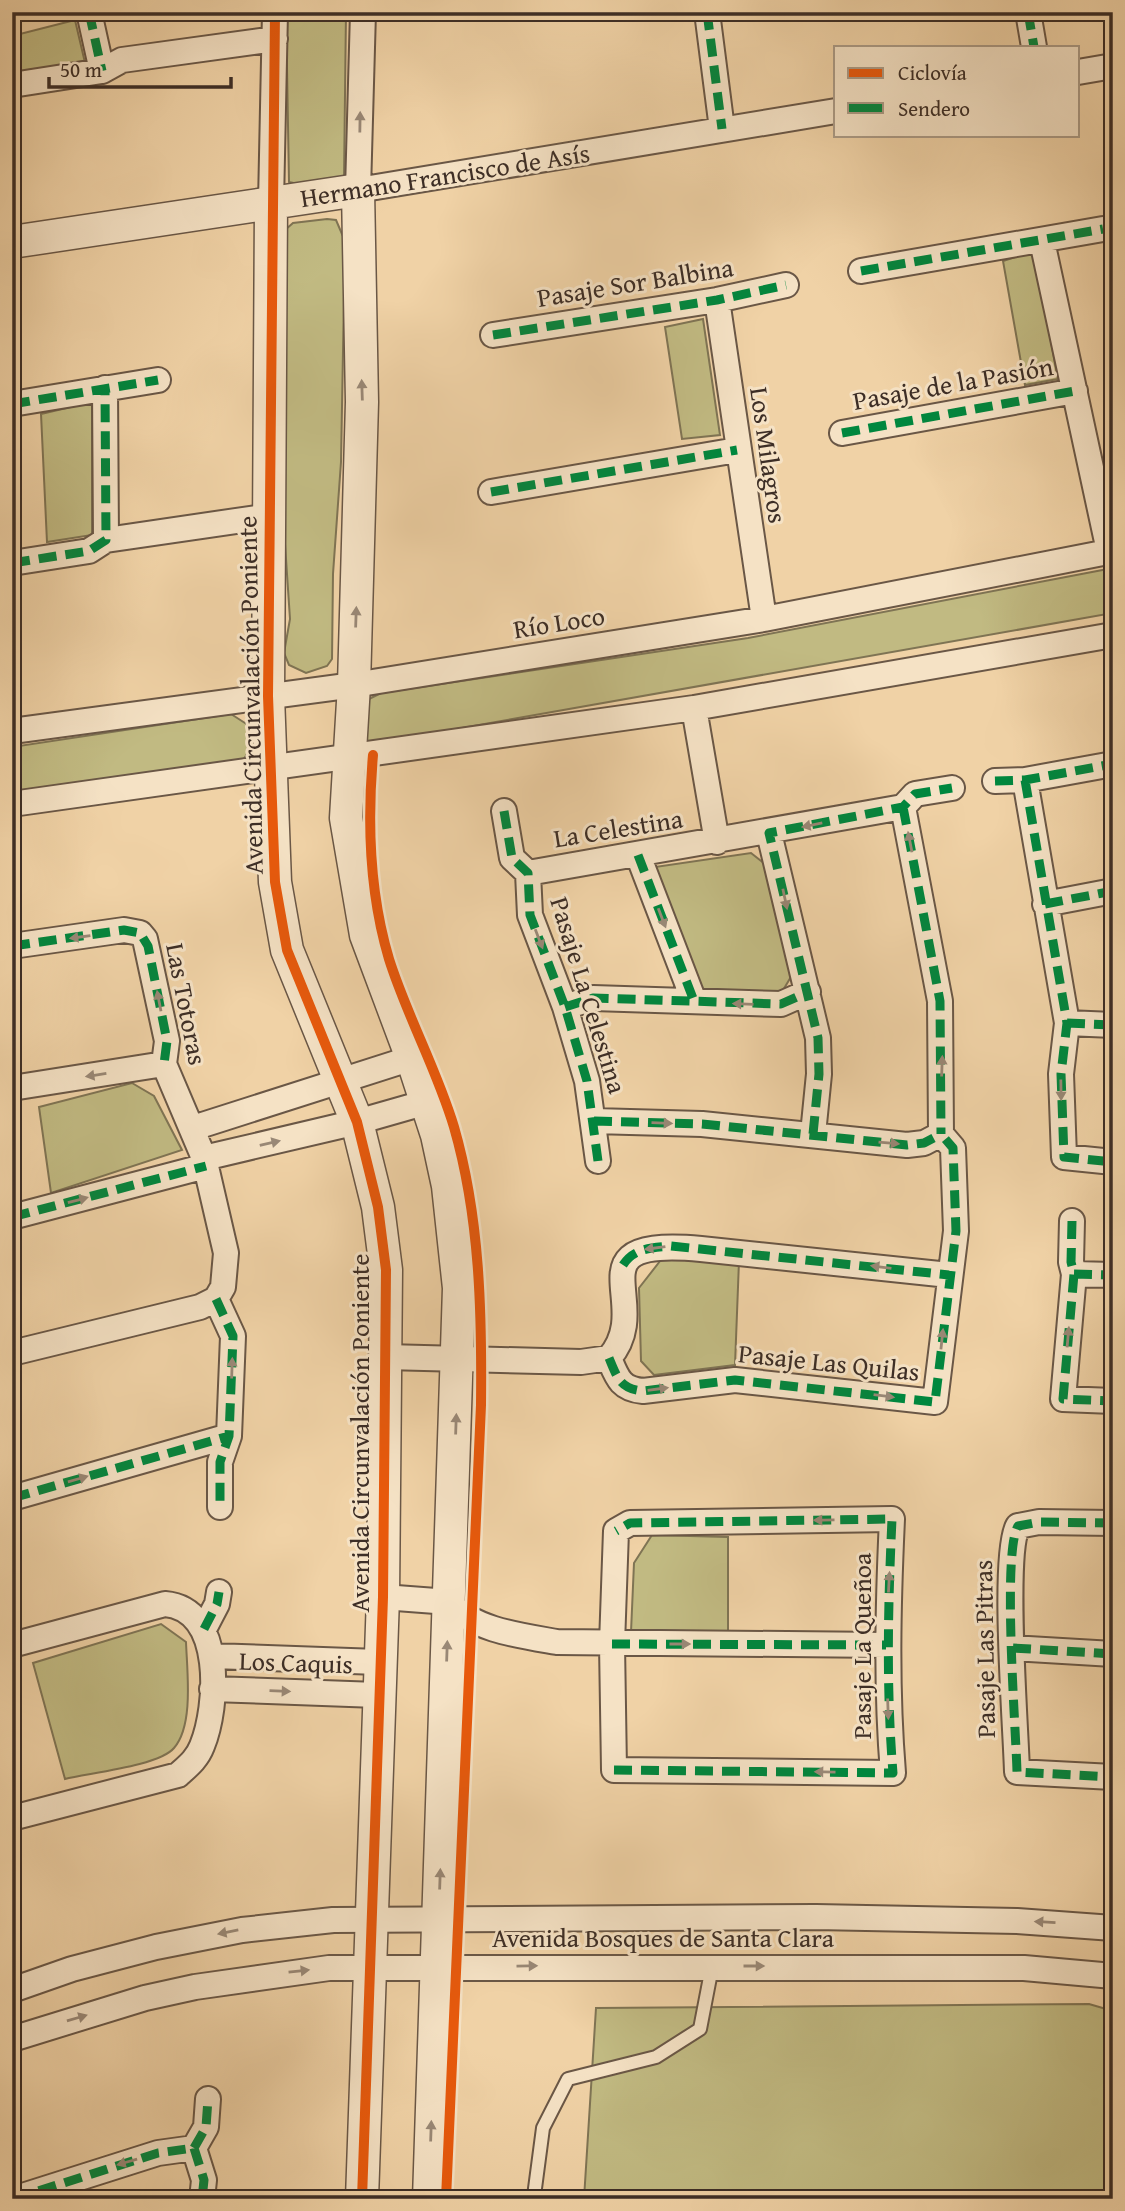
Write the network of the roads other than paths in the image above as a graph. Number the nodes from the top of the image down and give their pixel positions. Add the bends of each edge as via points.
1 (89, 12) edge
2 (275, 12) edge
3 (363, 12) edge
4 (707, 12) edge
5 (1028, 12) edge
6 (275, 39) junction
7 (1034, 46) edge
8 (1113, 66) edge
9 (102, 71) junction
10 (1080, 72) edge
11 (12, 85) edge
12 (834, 111) edge
13 (722, 129) junction
14 (358, 190) junction
15 (271, 203) junction
16 (1103, 229) dead end
17 (1042, 241) junction
18 (12, 242) edge
19 (860, 271) dead end
20 (786, 285) dead end
21 (717, 300) junction
22 (493, 335) dead end
23 (158, 380) dead end
24 (105, 388) junction
25 (1075, 391) junction
26 (12, 404) edge
27 (842, 433) dead end
28 (737, 450) junction
29 (491, 492) dead end
30 (270, 516) junction
31 (106, 540) junction
32 (1111, 551) edge
33 (12, 563) edge
34 (764, 619) junction
35 (1113, 635) edge
36 (354, 685) junction
37 (268, 696) junction
38 (694, 708) junction
39 (12, 731) edge
40 (351, 757) junction
41 (1113, 764) edge
42 (271, 768) junction
43 (1025, 780) junction
44 (995, 781) dead end
45 (953, 788) dead end
46 (12, 804) edge
47 (903, 807) junction
48 (504, 811) dead end
49 (769, 833) junction
50 (717, 842) junction
51 (638, 855) junction
52 (528, 873) junction
53 (1113, 891) edge
54 (1045, 904) junction
55 (12, 946) edge
56 (808, 992) junction
57 (695, 1001) junction
58 (565, 1007) junction
59 (1067, 1023) junction
60 (1113, 1025) edge
61 (412, 1058) junction
62 (164, 1064) junction
63 (339, 1082) junction
64 (12, 1088) edge
65 (427, 1102) junction
66 (594, 1121) junction
67 (357, 1122) junction
68 (193, 1128) junction
69 (941, 1134) junction
70 (813, 1135) junction
71 (598, 1161) dead end
72 (205, 1162) junction
73 (1113, 1162) edge
74 (12, 1217) edge
75 (1072, 1221) dead end
76 (1074, 1274) junction
77 (949, 1275) junction
78 (1113, 1275) edge
79 (216, 1299) junction
80 (12, 1353) edge
81 (386, 1357) junction
82 (609, 1357) junction
83 (458, 1358) junction
84 (1113, 1401) edge
85 (229, 1436) junction
86 (12, 1498) edge
87 (220, 1507) dead end
88 (1113, 1523) edge
89 (219, 1592) dead end
90 (383, 1597) junction
91 (449, 1602) junction
92 (204, 1629) junction
93 (611, 1644) junction
94 (886, 1645) junction
95 (12, 1646) edge
96 (1013, 1648) junction
97 (1113, 1654) edge
98 (212, 1656) junction
99 (379, 1662) junction
100 (212, 1689) junction
101 (377, 1695) junction
102 (1113, 1777) edge
103 (12, 1818) edge
104 (369, 1918) junction
105 (438, 1918) junction
106 (1113, 1928) edge
107 (712, 1966) junction
108 (368, 1967) junction
109 (437, 1967) junction
110 (1113, 1976) edge
111 (12, 1990) edge
112 (12, 2039) edge
113 (208, 2099) dead end
114 (194, 2148) junction
115 (534, 2196) dead end
116 (13, 2199) edge
117 (202, 2199) edge
118 (362, 2199) edge
119 (429, 2199) edge

1 - 9 street
2 - 6 street, Avenida Circunvalación Poniente
14 -> 3 street
4 - 13 street
5 - 7 street
6 - 9 street via 121,60
6 - 15 street, Avenida Circunvalación Poniente
8 - 10 street
9 - 11 street
12 - 13 street, Hermano Francisco de Asís
13 - 14 street, Hermano Francisco de Asís
14 - 15 street, Hermano Francisco de Asís
36 -> 14 street via 362,402
15 - 18 street, Hermano Francisco de Asís
15 - 30 street, Avenida Circunvalación Poniente
16 - 17 street
17 - 19 street
17 - 25 street
20 - 21 street, Pasaje Sor Balbina
21 - 22 street, Pasaje Sor Balbina
21 - 28 street, Los Milagros
23 - 24 street
24 - 26 street
24 - 31 street
25 - 27 street, Pasaje de la Pasión
25 - 32 street
28 - 29 street
28 - 34 street, Los Milagros
30 - 31 street
30 - 37 street, Avenida Circunvalación Poniente
31 - 33 street via 89,551
32 - 34 street, Río Loco
34 - 36 street, Río Loco
35 - 38 street
36 - 37 street, Río Loco
36 - 40 street
37 - 39 street, Río Loco
37 - 42 street, Avenida Circunvalación Poniente
38 - 40 street
38 - 50 street, La Celestina
40 - 42 street
40 - 61 street via 346,818 359,907 377,970
41 - 43 street
42 - 46 street
42 - 63 street, Avenida Circunvalación Poniente via 275,882 287,950
43 - 44 street
43 - 54 street
45 - 47 street via 915,794
47 -> 49 street
69 -> 47 street via 940,1001
48 - 52 street, Pasaje La Celestina via 512,858
49 - 50 street, La Celestina
49 -> 56 street
50 - 51 street, La Celestina
51 - 52 street, La Celestina
51 -> 57 street
52 -> 58 street, Pasaje La Celestina via 530,915
53 - 54 street
54 - 59 street
62 -> 55 street, Las Totoras via 167,1041 148,946 140,933 124,930
56 -> 57 street via 781,1004
56 - 70 street via 818,1038
57 - 58 street via 593,998
58 - 66 street, Pasaje La Celestina
59 - 60 street
59 -> 73 street via 1060,1074 1064,1157
61 - 63 street
61 - 65 street
62 -> 64 street
62 - 68 street, Las Totoras
63 - 67 street, Avenida Circunvalación Poniente
63 - 68 street
65 - 67 street
65 - 83 street via 454,1230
66 -> 70 street via 702,1124
66 - 71 street, Pasaje La Celestina
72 -> 67 street
67 - 81 street, Avenida Circunvalación Poniente via 378,1207 386,1270
68 - 72 street, Las Totoras
70 -> 69 street via 916,1145
69 - 77 street, Pasaje Las Quilas via 953,1149 956,1211
74 -> 72 street
72 - 79 street, Las Totoras via 226,1253 223,1287
75 - 76 street
76 - 78 street
84 -> 76 street via 1063,1399
77 -> 82 street via 671,1246 638,1252 623,1265 623,1334
82 -> 77 street, Pasaje Las Quilas via 621,1384 629,1390 735,1380 935,1402
79 - 80 street via 200,1307
85 -> 79 street via 233,1336
81 - 83 street
81 - 90 street, Avenida Circunvalación Poniente
82 - 83 street via 581,1362
91 -> 83 street
86 -> 85 street
85 - 87 street via 220,1462
88 - 96 street, Pasaje Las Pitras via 1018,1526 1011,1554
89 - 92 street
90 - 91 street
90 - 99 street, Avenida Circunvalación Poniente
91 - 93 street via 460,1616 521,1635
105 -> 91 street
92 - 95 street via 180,1607 165,1604
92 - 98 street
93 -> 94 street
94 -> 93 street, Pasaje La Queñoa via 892,1519 630,1523 616,1531
94 -> 93 street, Pasaje La Queñoa via 893,1773 614,1770
96 - 97 street
96 - 102 street, Pasaje Las Pitras via 1017,1772
98 - 99 street, Los Caquis
98 - 100 street
99 - 101 street, Avenida Circunvalación Poniente
100 -> 101 street, Los Caquis
100 - 103 street via 202,1747 178,1775
101 - 104 street, Avenida Circunvalación Poniente
104 - 105 street, Avenida Bosques de Santa Clara
104 - 108 street, Avenida Circunvalación Poniente
104 -> 111 street, Avenida Bosques de Santa Clara via 242,1930 168,1944
106 -> 105 street, Avenida Bosques de Santa Clara via 908,1918
105 - 109 street
109 -> 107 street, Avenida Bosques de Santa Clara
107 -> 110 street, Avenida Bosques de Santa Clara via 1024,1968
107 - 115 lane via 700,2029 656,2057 568,2079 543,2128
108 - 109 street, Avenida Bosques de Santa Clara
112 -> 108 street, Avenida Bosques de Santa Clara via 195,1987 275,1974
108 - 118 street, Avenida Circunvalación Poniente
119 -> 109 street
113 - 114 street via 206,2127
114 -> 116 street via 158,2153
114 - 117 street via 204,2180

